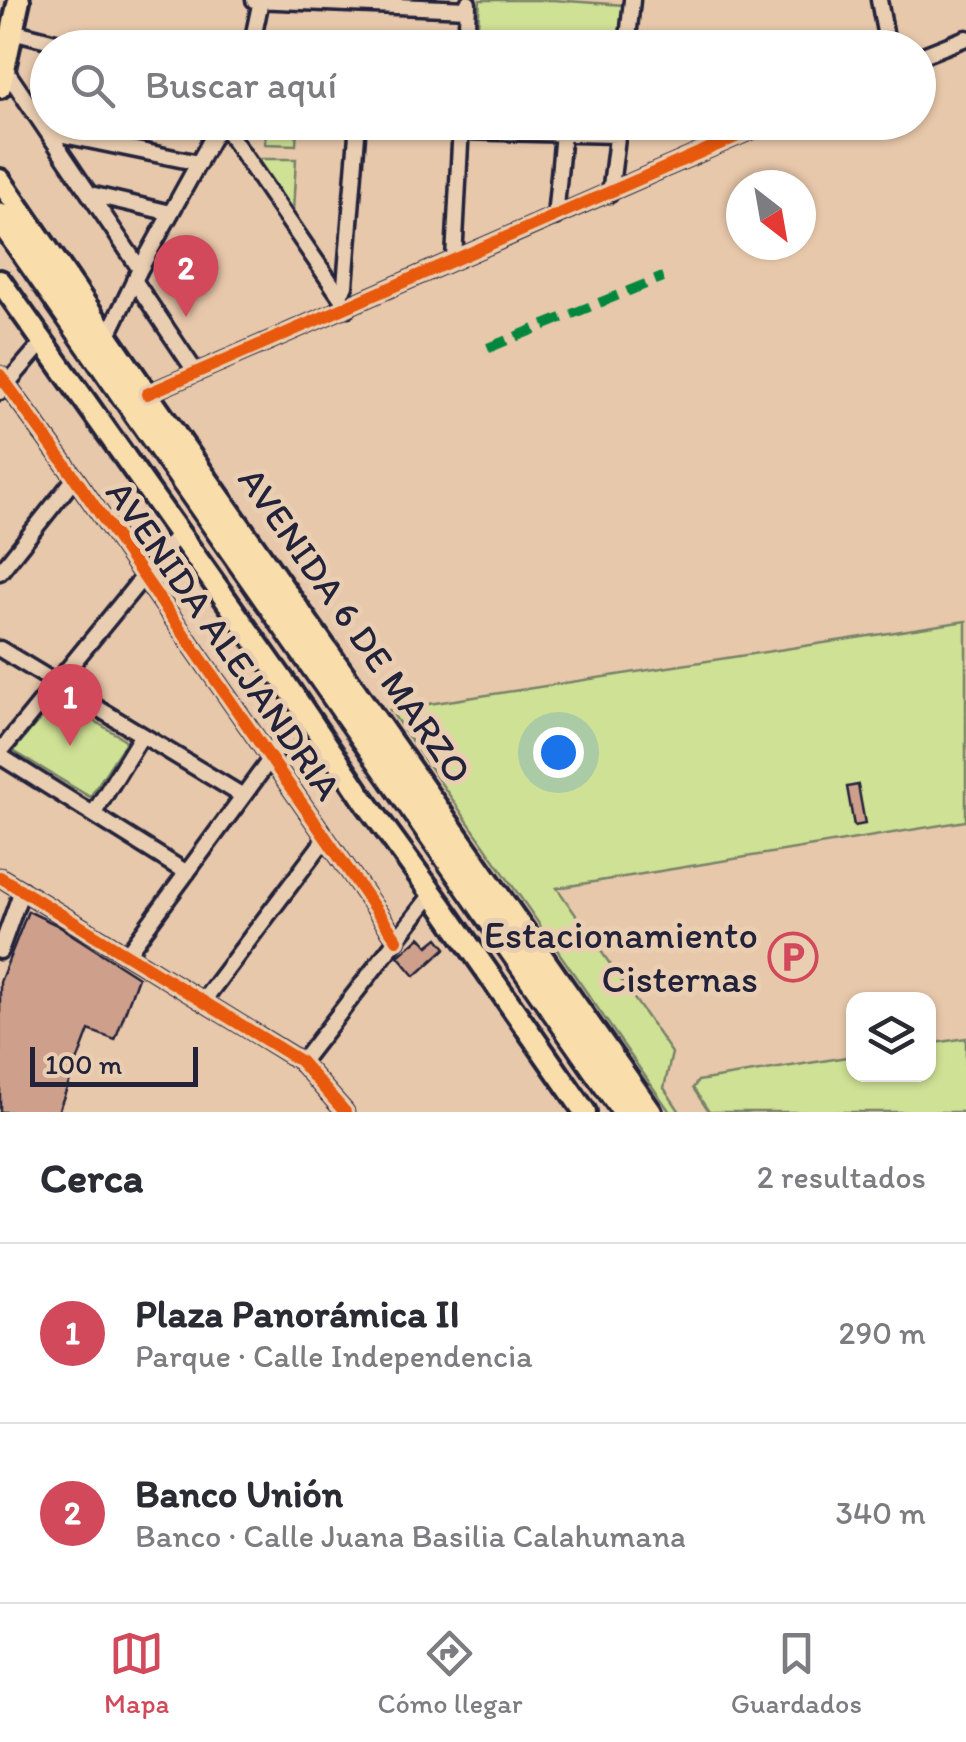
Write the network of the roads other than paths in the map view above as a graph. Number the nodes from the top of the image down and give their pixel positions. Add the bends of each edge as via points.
1 (19, 0) edge
2 (259, 0) edge
3 (632, 0) edge
4 (879, 0) edge
5 (468, 5) edge
6 (254, 30) edge
7 (467, 30) edge
8 (629, 30) edge
9 (885, 30) edge
10 (12, 31) junction
11 (30, 36) edge
12 (966, 38) edge
13 (936, 50) edge
14 (2, 78) edge
15 (30, 110) edge
16 (54, 140) edge
17 (87, 140) edge
18 (211, 140) edge
19 (233, 140) edge
20 (356, 140) edge
21 (460, 140) edge
22 (562, 140) edge
23 (617, 140) edge
24 (730, 140) edge
25 (198, 163) junction
26 (2, 180) edge
27 (90, 194) junction
28 (610, 194) junction
29 (171, 213) junction
30 (554, 217) junction
31 (1, 227) edge
32 (454, 259) junction
33 (137, 275) junction
34 (0, 281) edge
35 (343, 301) junction
36 (108, 335) junction
37 (44, 342) junction
38 (195, 371) junction
39 (2, 384) edge
40 (147, 394) junction
41 (75, 478) junction
42 (178, 534) junction
43 (0, 572) edge
44 (142, 576) junction
45 (0, 648) edge
46 (54, 683) junction
47 (305, 712) junction
48 (142, 735) junction
49 (0, 754) edge
50 (270, 760) junction
51 (243, 796) junction
52 (94, 812) junction
53 (326, 839) junction
54 (187, 873) junction
55 (0, 877) edge
56 (22, 890) junction
57 (432, 894) junction
58 (397, 940) junction
59 (0, 951) edge
60 (127, 954) junction
61 (203, 1001) junction
62 (302, 1063) junction
63 (345, 1112) edge
64 (585, 1112) edge
65 (608, 1112) edge
66 (626, 1112) edge
67 (652, 1112) edge

1 - 10 main road
2 - 5 street
2 - 6 street
3 - 8 street
4 - 9 street
5 - 7 street
10 - 11 street
10 - 14 main road
12 - 13 street
14 - 15 street
16 - 27 street
17 - 25 street
18 - 25 street
19 - 35 street
20 - 35 street
21 - 32 street
22 - 30 street
23 - 28 street
24 - 28 street
25 - 29 street
26 - 36 main road, AVENIDA 6 DE MARZO
27 - 29 street
27 - 33 street
28 - 30 street
29 - 33 street
30 - 32 street
31 - 65 highway, AVENIDA 6 DE MARZO
31 - 66 highway, AVENIDA 6 DE MARZO
32 - 35 street
33 - 36 street
33 - 38 street
34 - 37 main road
35 - 38 street
36 - 40 main road, AVENIDA 6 DE MARZO
37 - 39 street
37 - 42 main road
38 - 40 street
39 - 41 street, AVENIDA ALEJANDRIA
40 - 67 main road, AVENIDA 6 DE MARZO
41 - 43 street
41 - 44 street, AVENIDA ALEJANDRIA
42 - 44 street
42 - 47 main road
44 - 46 street
44 - 50 street, AVENIDA ALEJANDRIA
45 - 46 street
46 - 48 street
46 - 49 street
47 - 50 street
47 - 57 main road
48 - 51 street
48 - 52 street
49 - 52 street
50 - 51 street
50 - 53 street, AVENIDA ALEJANDRIA
51 - 54 street
52 - 54 street
53 - 58 street, AVENIDA ALEJANDRIA
53 - 61 street
54 - 60 street
55 - 56 street
56 - 59 street
56 - 60 street
57 - 58 street
57 - 64 main road
58 - 62 street
60 - 61 street
61 - 62 street
62 - 63 street

